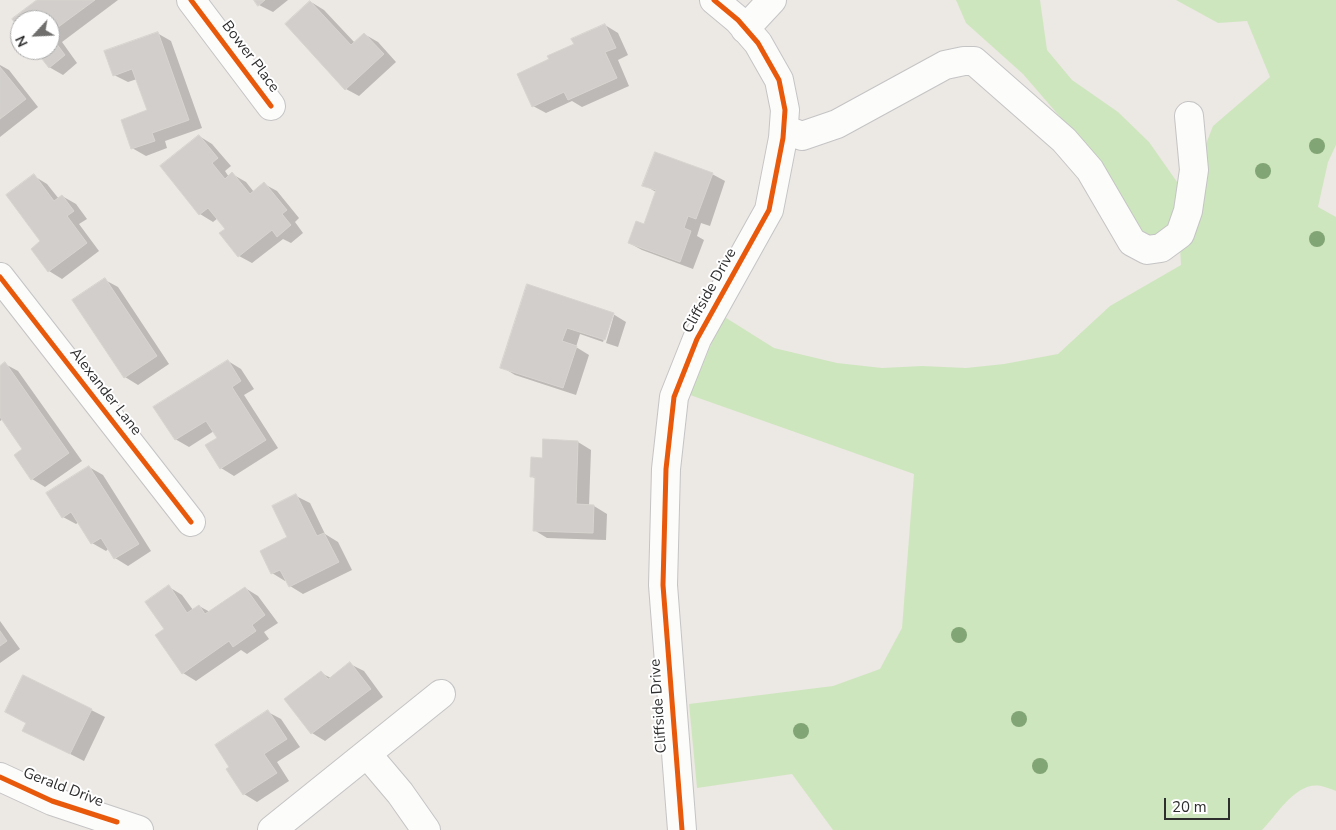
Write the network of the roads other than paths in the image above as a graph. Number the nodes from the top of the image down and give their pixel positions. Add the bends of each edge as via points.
1 (191, 0) edge
2 (714, 0) edge
3 (772, 0) edge
4 (745, 28) junction
5 (271, 106) dead end
6 (1189, 116) dead end
7 (784, 129) junction
8 (0, 277) edge
9 (191, 522) dead end
10 (441, 694) dead end
11 (367, 754) junction
12 (0, 777) edge
13 (128, 826) edge
14 (272, 830) edge
15 (426, 830) edge
16 (682, 830) edge

1 - 5 street, Bower Place
2 - 4 street, Cliffside Drive
3 - 4 street
4 - 7 street, Cliffside Drive via 758,43 779,80 785,110
6 - 7 street via 1194,170 1188,211 1180,234 1161,248 1147,250 1132,242 1090,170 1064,140 974,61 945,65 837,124 802,136
7 - 16 street, Cliffside Drive via 769,210 697,340 674,397 666,469 663,585
8 - 9 street, Alexander Lane
10 - 11 street
11 - 14 street
11 - 15 street
12 - 13 street, Gerald Drive via 52,801

